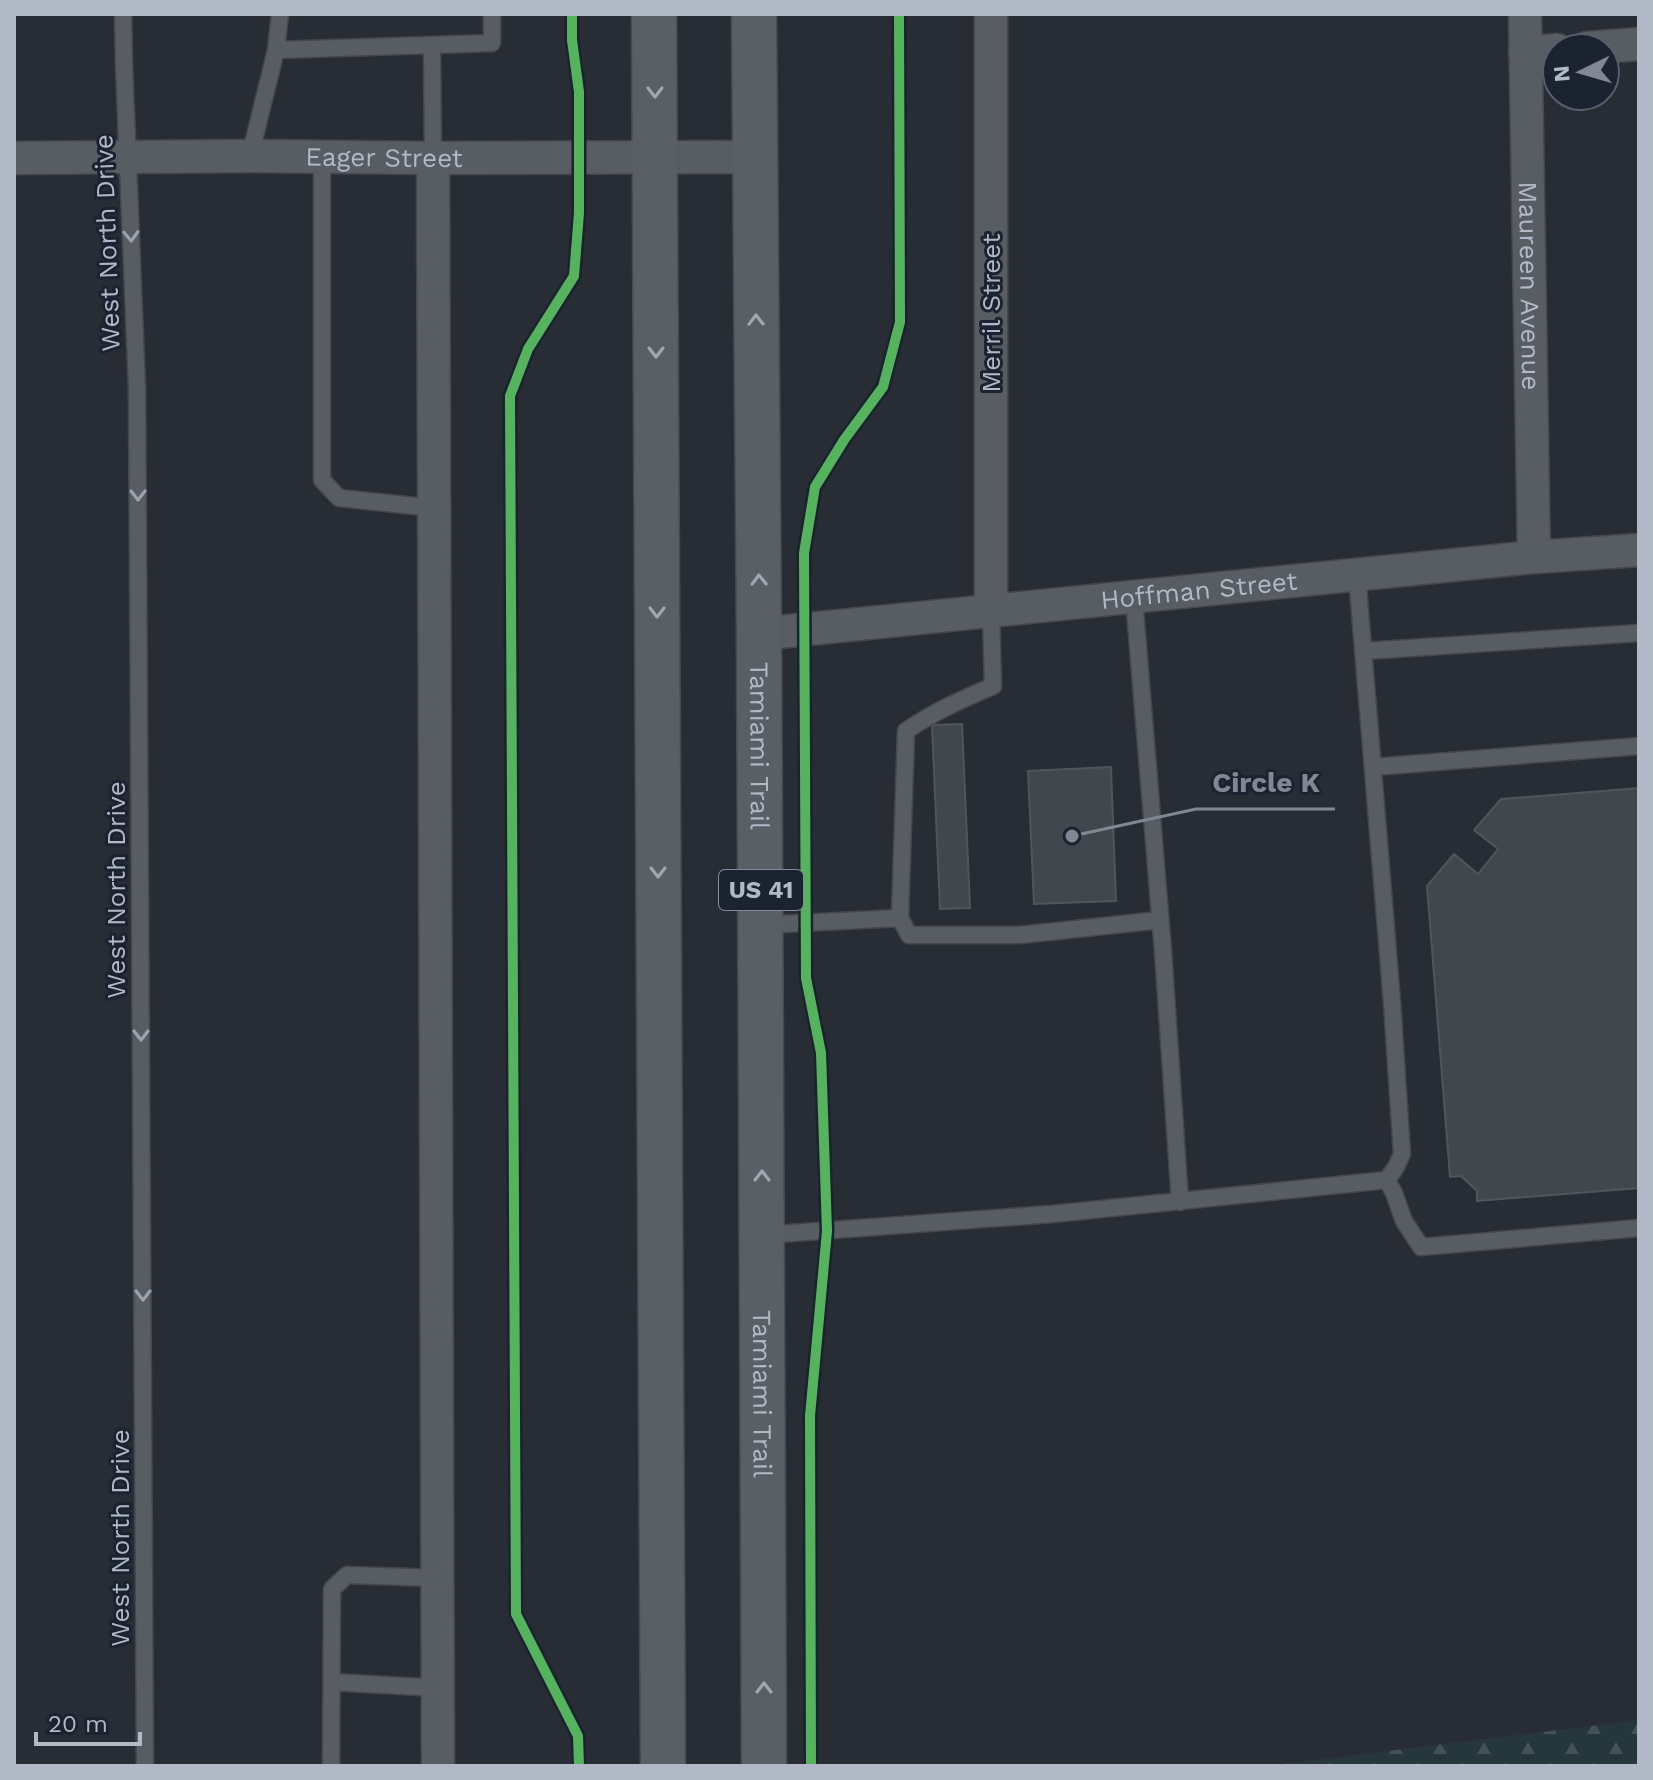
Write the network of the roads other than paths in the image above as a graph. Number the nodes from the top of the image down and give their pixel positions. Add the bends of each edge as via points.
1 (123, 14) edge
2 (280, 14) edge
3 (492, 14) edge
4 (654, 14) edge
5 (754, 14) edge
6 (991, 14) edge
7 (1525, 14) edge
8 (432, 45) junction
9 (276, 50) junction
10 (1541, 52) edge
11 (1525, 53) junction
12 (250, 156) junction
13 (322, 157) junction
14 (755, 157) junction
15 (14, 158) edge
16 (128, 158) junction
17 (433, 158) junction
18 (655, 158) junction
19 (434, 508) junction
20 (1639, 550) edge
21 (1534, 557) junction
22 (1357, 575) junction
23 (1134, 598) junction
24 (991, 612) junction
25 (1639, 633) edge
26 (759, 634) junction
27 (1364, 651) junction
28 (1639, 746) edge
29 (1373, 767) junction
30 (900, 918) junction
31 (1160, 920) junction
32 (761, 925) junction
33 (1387, 1180) junction
34 (1180, 1202) junction
35 (1639, 1228) edge
36 (762, 1236) junction
37 (438, 1578) junction
38 (332, 1682) junction
39 (438, 1688) junction
40 (145, 1766) edge
41 (331, 1766) edge
42 (438, 1766) edge
43 (663, 1766) edge
44 (764, 1766) edge

1 - 16 lane, West North Drive
2 - 9 lane
3 - 8 lane via 492,43
4 -> 18 main road
5 - 14 main road, Tamiami Trail / US 41
6 - 24 street, Merril Street
7 - 11 street, Maureen Avenue
8 - 9 lane
8 - 17 lane
9 - 12 lane
10 - 11 street
11 - 21 street, Maureen Avenue
12 - 13 street, Eager Street
12 - 16 street, Eager Street
13 - 17 street, Eager Street
13 - 19 lane via 322,480 339,498
14 - 18 street, Eager Street
26 -> 14 main road, Tamiami Trail / US 41
15 - 16 street, Eager Street
16 -> 40 lane, West North Drive via 137,388
17 - 18 street, Eager Street
17 - 19 street
18 -> 43 main road
19 - 37 street
20 - 21 street, Hoffman Street
21 - 22 street, Hoffman Street
22 - 23 street, Hoffman Street
22 - 27 lane
23 - 24 street, Hoffman Street
23 - 31 lane
24 - 26 street, Hoffman Street
24 - 30 lane via 993,686 906,731
25 - 27 lane
26 - 32 main road, Tamiami Trail / US 41
27 - 29 lane
28 - 29 lane
29 - 33 lane via 1402,1154
30 - 31 lane via 909,935 1020,935
30 - 32 lane
31 - 34 lane
36 -> 32 main road, Tamiami Trail / US 41
33 - 34 lane
33 - 35 lane via 1421,1247
34 - 36 lane
44 -> 36 main road, Tamiami Trail / US 41
37 - 38 lane via 347,1575 332,1589
37 - 39 street
38 - 39 lane
38 - 41 lane
39 - 42 street

